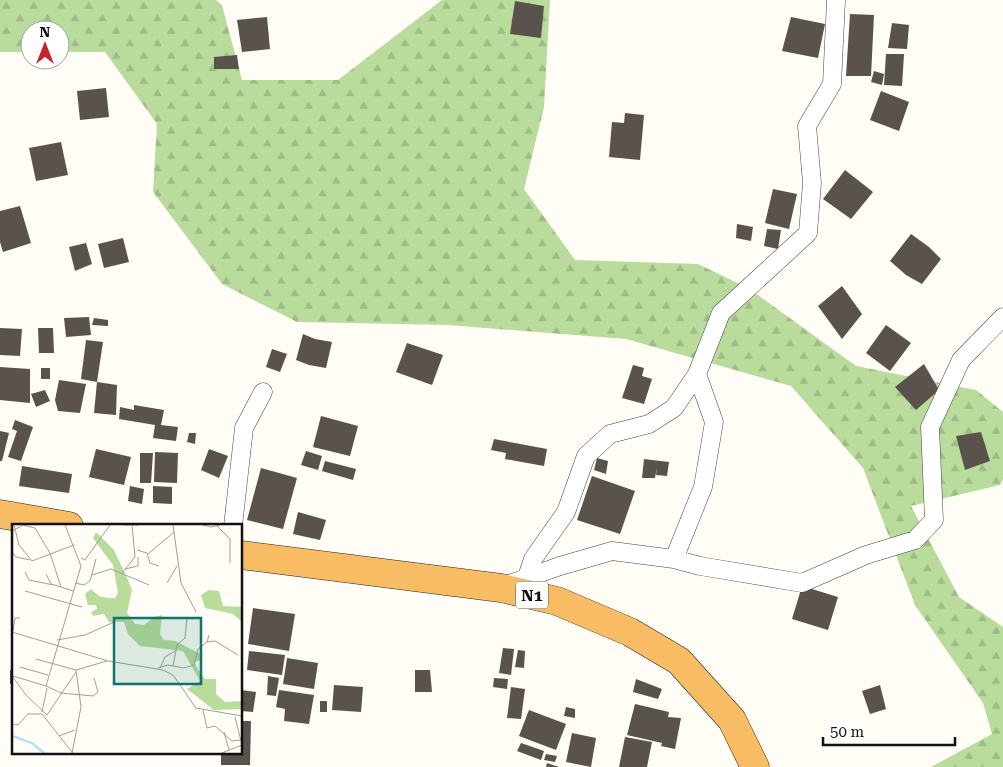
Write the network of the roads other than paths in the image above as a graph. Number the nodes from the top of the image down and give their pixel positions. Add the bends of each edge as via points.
1 (836, 1) dead end
2 (1003, 317) edge
3 (697, 374) junction
4 (263, 392) dead end
5 (0, 514) edge
6 (58, 524) edge
7 (233, 524) edge
8 (242, 555) edge
9 (674, 559) junction
10 (527, 577) junction
11 (501, 588) junction
12 (754, 767) edge

1 - 3 street via 832,84 807,126 812,183 808,233 721,314
2 - 9 street via 961,360 930,427 934,520 916,540 866,555 802,583
3 - 9 street via 714,422 703,487
3 - 10 street via 674,408 649,424 610,434 586,456 566,512 533,559
4 - 7 street via 244,428
5 - 6 highway
8 - 11 highway, N1
9 - 10 street via 612,551
10 - 11 street
11 - 12 highway, N1 via 557,601 630,632 679,661 732,720

